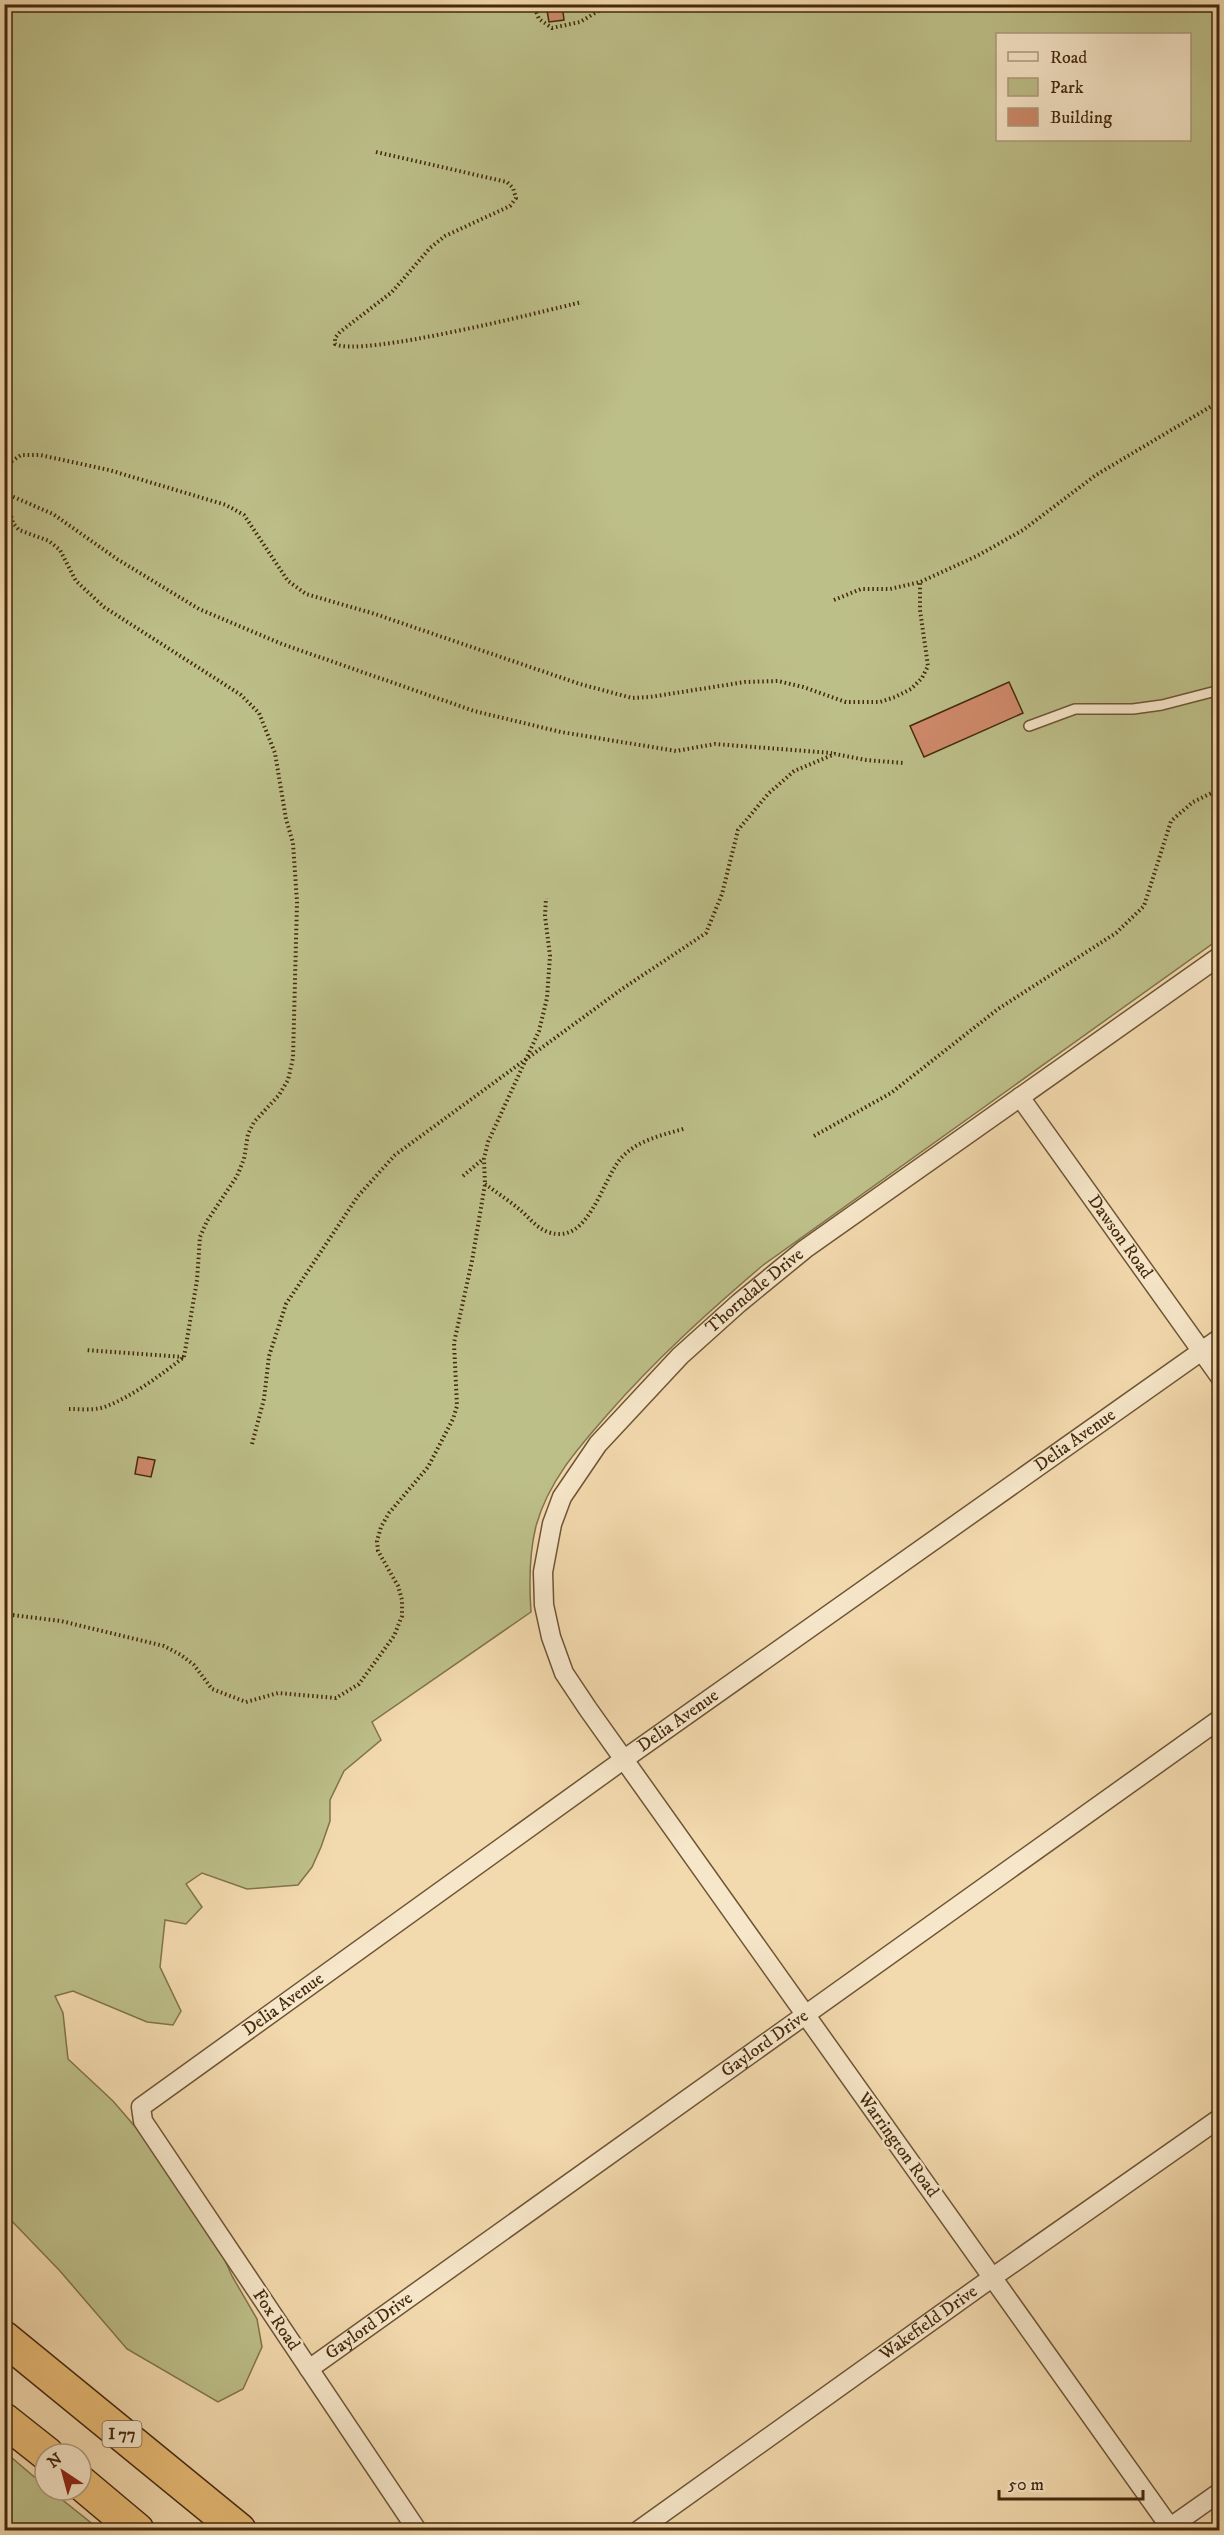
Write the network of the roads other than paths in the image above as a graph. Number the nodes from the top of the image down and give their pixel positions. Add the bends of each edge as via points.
1 (1220, 690) edge
2 (1029, 726) dead end
3 (1220, 956) edge
4 (1020, 1097) junction
5 (1220, 1338) edge
6 (1202, 1351) junction
7 (1220, 1377) edge
8 (1220, 1719) edge
9 (623, 1760) junction
10 (803, 2014) junction
11 (141, 2107) joint
12 (1220, 2118) edge
13 (993, 2277) junction
14 (4, 2338) edge
15 (309, 2369) junction
16 (4, 2420) edge
17 (33, 2443) edge
18 (1220, 2492) edge
19 (93, 2493) edge
20 (137, 2530) edge
21 (239, 2530) edge
22 (417, 2530) edge
23 (639, 2530) edge
24 (1169, 2530) edge

1 - 2 lane via 1133,709 1076,709
3 - 4 street, Thorndale Drive
4 - 6 street, Dawson Road
4 - 9 street, Thorndale Drive via 805,1250 739,1303 653,1383 593,1450 562,1497 552,1524 543,1572 544,1605 551,1637 564,1672
5 - 6 street, Delia Avenue
6 - 7 street, Dawson Road
6 - 9 street, Delia Avenue
8 - 10 street, Gaylord Drive
9 - 10 street, Warrington Road
9 - 11 street, Delia Avenue
10 - 13 street, Warrington Road
10 - 15 street, Gaylord Drive
11 - 15 street, Fox Road via 143,2121
12 - 13 street, Wakefield Drive
13 - 23 street, Wakefield Drive
13 - 24 street, Warrington Road
14 - 21 highway, I 77
15 - 22 street, Fox Road
16 - 17 highway
18 - 24 street
19 - 20 highway

